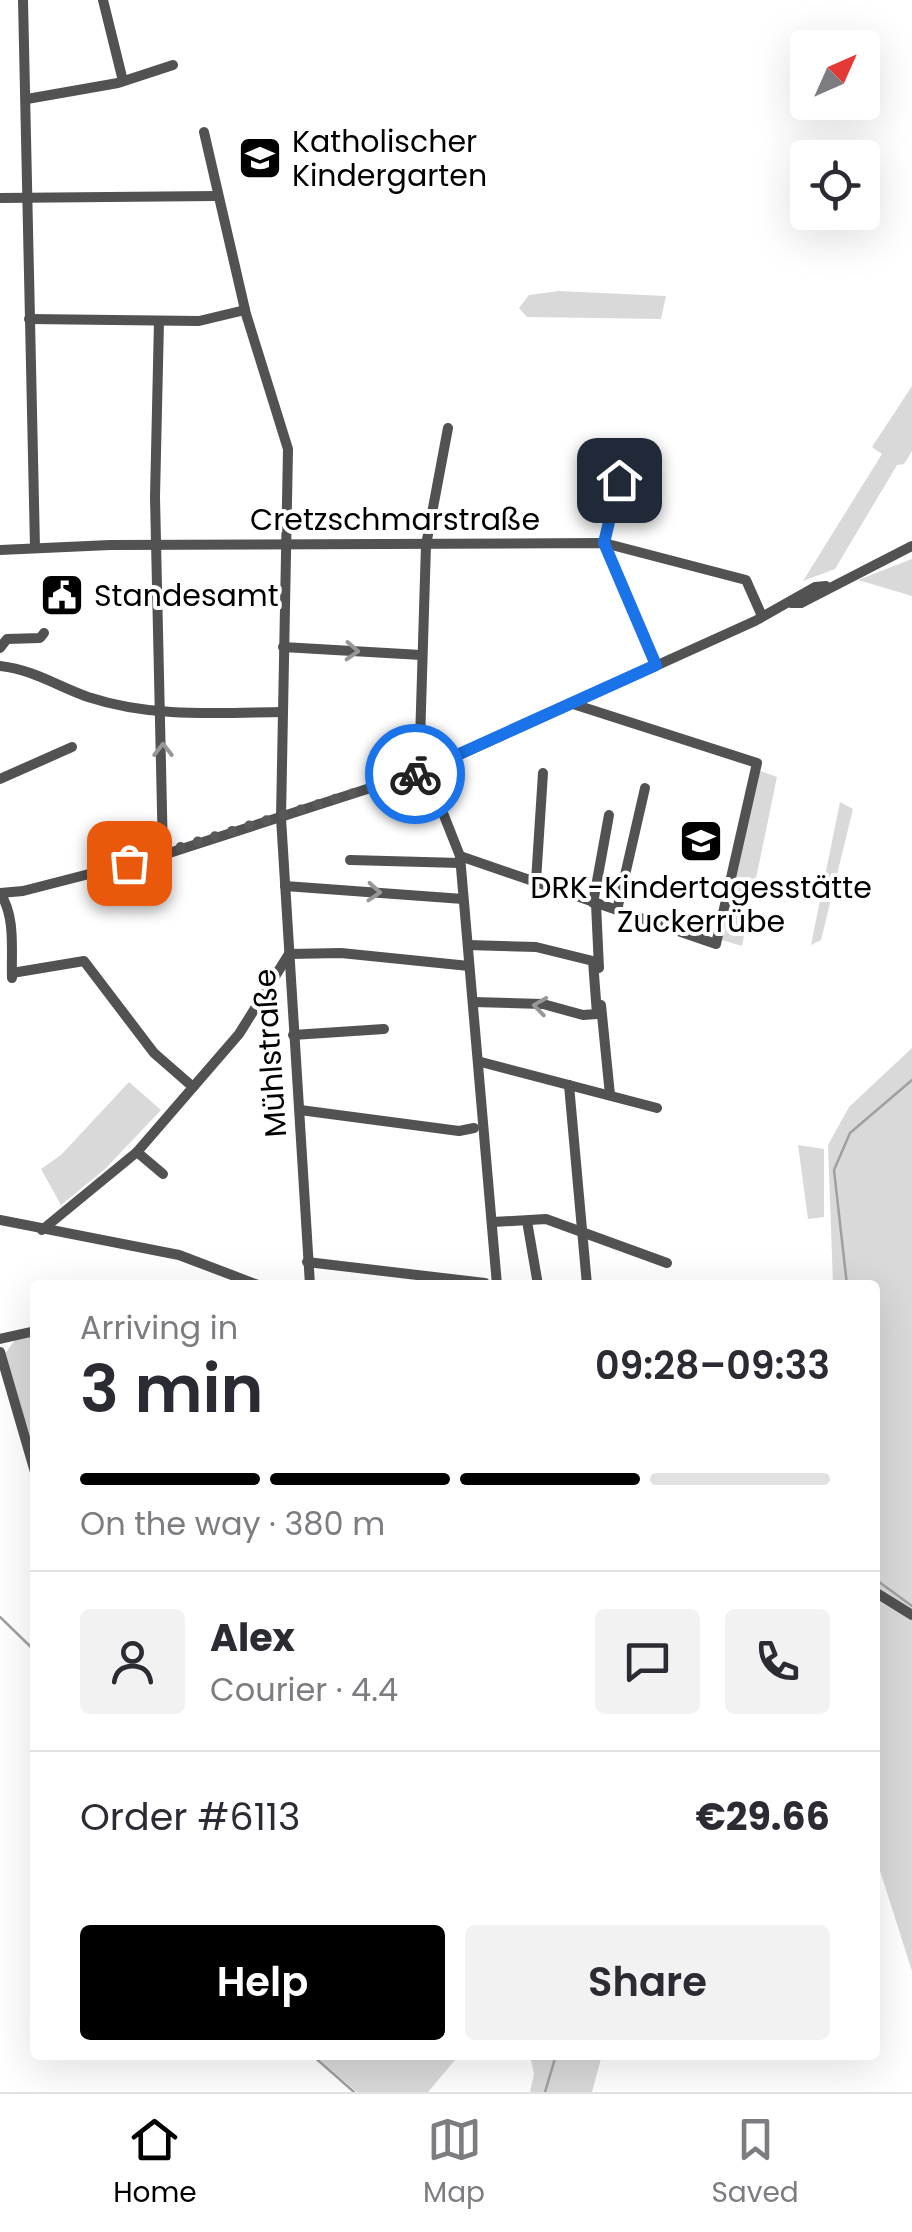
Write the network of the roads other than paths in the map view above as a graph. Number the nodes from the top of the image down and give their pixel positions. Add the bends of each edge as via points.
1 (23, 0) edge
2 (104, 0) edge
3 (174, 64) dead end
4 (122, 81) junction
5 (27, 98) junction
6 (204, 132) dead end
7 (217, 196) junction
8 (0, 198) edge
9 (28, 198) junction
10 (245, 310) junction
11 (29, 319) junction
12 (159, 321) junction
13 (448, 428) dead end
14 (627, 448) dead end
15 (604, 543) junction
16 (156, 545) junction
17 (426, 545) junction
18 (283, 546) junction
19 (912, 546) edge
20 (35, 548) junction
21 (0, 550) edge
22 (762, 616) junction
23 (44, 633) dead end
24 (0, 648) edge
25 (284, 648) junction
26 (421, 655) junction
27 (656, 665) junction
28 (0, 666) edge
29 (574, 704) junction
30 (282, 712) junction
31 (163, 714) junction
32 (72, 747) dead end
33 (426, 770) junction
34 (543, 774) dead end
35 (0, 779) edge
36 (645, 788) dead end
37 (609, 814) dead end
38 (281, 818) junction
39 (163, 855) junction
40 (350, 860) dead end
41 (460, 860) junction
42 (536, 881) junction
43 (285, 886) junction
44 (0, 893) edge
45 (462, 899) junction
46 (595, 903) junction
47 (617, 910) junction
48 (468, 945) junction
49 (6, 948) edge
50 (289, 954) junction
51 (469, 966) junction
52 (474, 1002) junction
53 (384, 1029) dead end
54 (293, 1035) junction
55 (481, 1062) junction
56 (569, 1085) junction
57 (193, 1087) junction
58 (610, 1095) junction
59 (657, 1108) dead end
60 (300, 1110) junction
61 (474, 1128) dead end
62 (137, 1152) junction
63 (164, 1174) dead end
64 (0, 1220) edge
65 (527, 1220) junction
66 (493, 1222) junction
67 (42, 1230) junction
68 (581, 1230) junction
69 (307, 1262) junction
70 (667, 1264) dead end
71 (244, 1280) edge
72 (309, 1280) edge
73 (458, 1280) edge
74 (491, 1280) edge
75 (537, 1280) edge
76 (586, 1280) edge
77 (30, 1333) edge
78 (0, 1340) edge
79 (0, 1352) edge
80 (30, 1455) edge
81 (880, 1595) edge
82 (912, 1615) edge

1 - 5 street
2 - 4 street
3 - 4 street
4 - 5 street
5 - 9 street
6 - 7 street, Mühlstraße
7 - 9 street
7 - 10 street, Mühlstraße
8 - 9 street
9 - 11 street
10 - 12 street via 199,321
10 - 18 street, Mühlstraße via 288,449
11 - 12 street
11 - 20 street
12 - 16 street
13 - 17 street
14 - 15 street
15 - 17 street, Cretzschmarstraße
15 - 22 street, Cretzschmarstraße via 746,580
15 - 27 street
16 - 18 street, Cretzschmarstraße
16 - 20 street, Cretzschmarstraße
16 - 31 street
17 - 18 street, Cretzschmarstraße
17 - 26 street
18 - 25 street, Mühlstraße
19 - 22 street
20 - 21 street, Cretzschmarstraße
22 - 27 street
23 - 24 street via 7,640
25 -> 26 street
25 - 30 street, Mühlstraße
26 - 33 street
27 - 29 street
28 - 31 street via 32,670 87,696
29 - 33 street
29 - 47 street via 756,763 716,944
30 - 31 street
30 - 38 street, Mühlstraße
39 -> 31 street
32 - 35 street
33 - 38 street
33 - 41 street
34 - 42 street
36 - 47 street
37 - 46 street
38 - 39 street
38 - 43 street, Mühlstraße
39 - 44 street
40 - 41 street
41 - 42 street
41 - 45 street
42 - 46 street
43 -> 45 street
43 - 50 street, Mühlstraße
44 - 49 street via 8,905
45 - 48 street
46 - 47 street
46 - 58 street
48 - 51 street
48 -> 52 street via 536,947 593,961 597,1014
49 - 57 street via 12,976 84,961 154,1053
50 - 51 street
50 - 54 street, Mühlstraße
50 - 57 street via 238,1034
51 - 52 street
52 - 55 street
53 - 54 street
54 - 60 street, Mühlstraße
55 - 56 street
55 - 66 street
56 - 58 street
56 - 68 street
57 - 62 street
58 - 59 street
60 - 61 street
60 - 69 street, Mühlstraße
62 - 63 street
62 - 67 street
64 - 67 street
65 - 66 street
65 - 68 street
65 - 75 street
66 - 74 street
67 - 71 street via 179,1256
68 - 70 street
68 - 76 street
69 - 72 street, Mühlstraße
69 - 73 street
77 - 78 street
79 - 80 street
81 - 82 street

